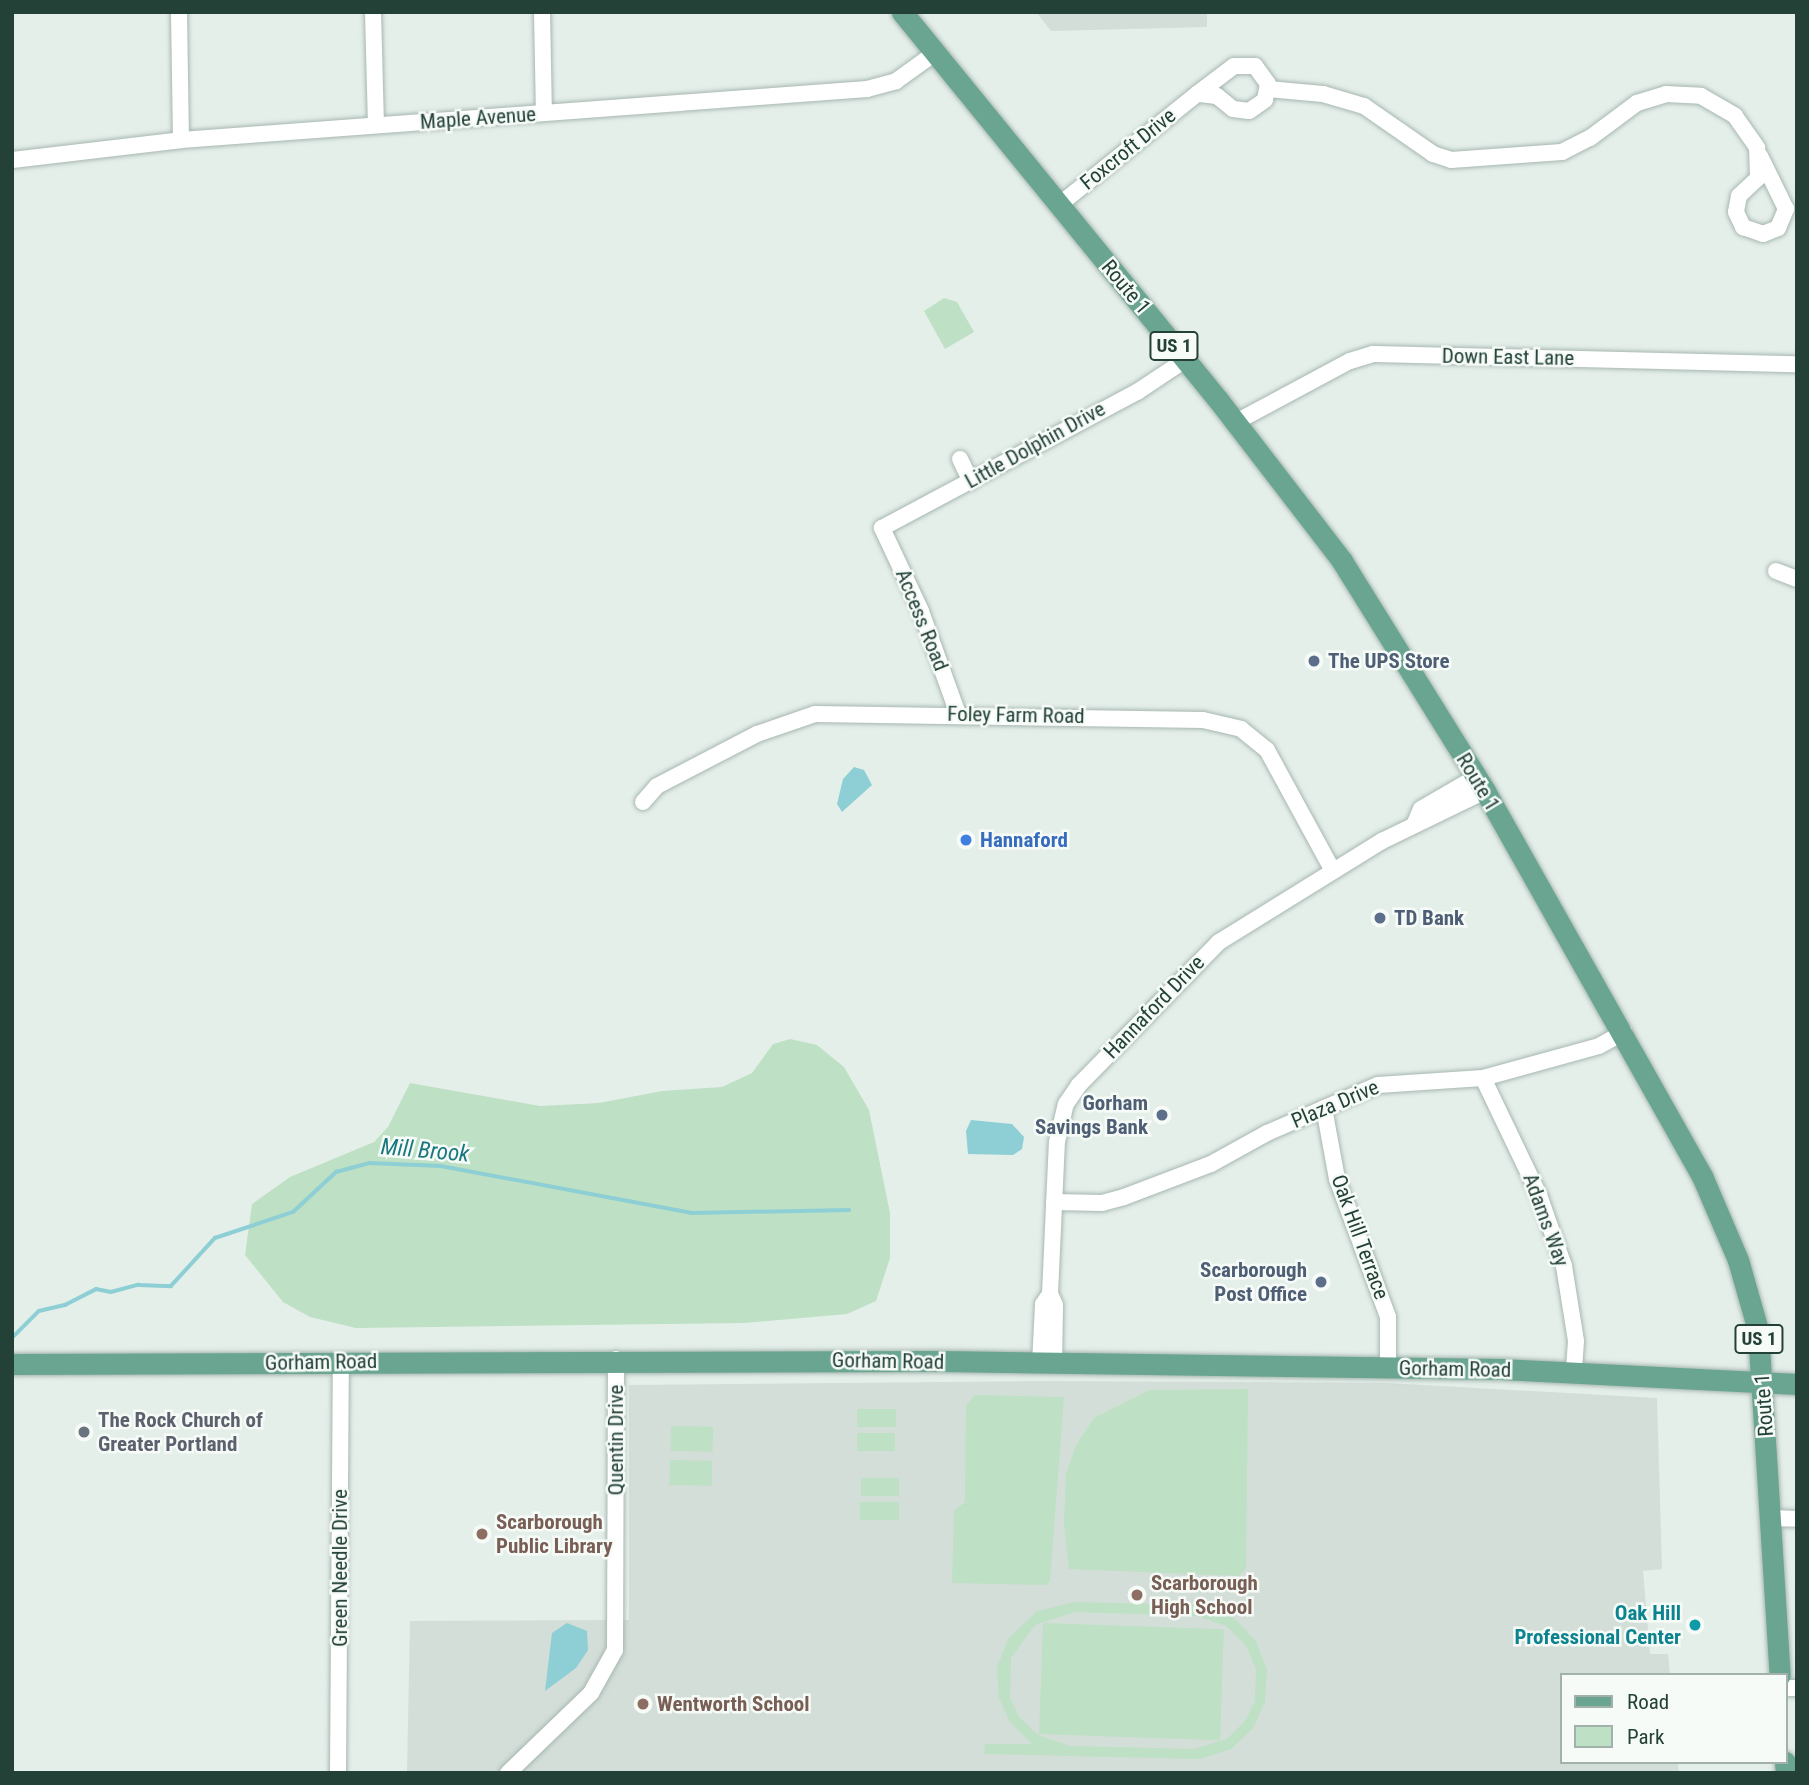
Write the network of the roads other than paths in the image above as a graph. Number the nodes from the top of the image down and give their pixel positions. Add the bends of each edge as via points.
1 (179, 12) edge
2 (373, 12) edge
3 (542, 12) edge
4 (902, 12) edge
5 (935, 53) junction
6 (1268, 89) junction
7 (1197, 94) junction
8 (544, 113) junction
9 (376, 125) junction
10 (181, 139) junction
11 (1760, 156) junction
12 (12, 160) edge
13 (1059, 205) junction
14 (1185, 360) junction
15 (1797, 363) edge
16 (1236, 422) junction
17 (960, 459) dead end
18 (971, 482) junction
19 (883, 528) joint
20 (1776, 571) dead end
21 (1797, 579) edge
22 (958, 714) junction
23 (1480, 784) junction
24 (643, 802) dead end
25 (1333, 871) junction
26 (1624, 1032) junction
27 (1483, 1077) junction
28 (1324, 1108) junction
29 (1054, 1202) junction
30 (616, 1359) junction
31 (341, 1362) junction
32 (12, 1364) edge
33 (1047, 1364) junction
34 (1388, 1367) junction
35 (1574, 1372) junction
36 (1763, 1382) junction
37 (1797, 1384) edge
38 (1772, 1518) junction
39 (1797, 1519) edge
40 (1780, 1673) edge
41 (321, 1751) dead end
42 (338, 1751) junction
43 (338, 1773) edge
44 (508, 1773) edge

1 - 10 street
2 - 9 street
3 - 8 street
4 - 5 main road, Route 1 / US 1
5 - 8 street, Maple Avenue via 896,81 867,89
5 - 13 main road, Route 1 / US 1
6 - 7 street, Foxcroft Drive via 1260,106 1245,112 1217,96
6 - 7 street, Foxcroft Drive via 1261,71 1244,64 1229,68
6 - 11 street via 1323,94 1364,106 1437,156 1464,160 1562,152 1590,138 1637,103 1666,94 1689,94 1712,100 1735,116
7 - 13 street, Foxcroft Drive
8 - 9 street, Maple Avenue
9 - 10 street, Maple Avenue
10 - 12 street, Maple Avenue
11 - 11 street via 1758,178 1742,192 1736,208 1743,227 1763,234 1778,228 1786,209
13 - 14 main road, Route 1 / US 1
14 - 16 main road, Route 1 / US 1
14 - 18 street, Little Dolphin Drive via 1137,392
15 - 16 street, Down East Lane via 1373,354 1349,361
16 - 23 main road, Route 1 / US 1 via 1342,561
17 - 18 street
18 - 19 street, Little Dolphin Drive
19 - 22 street, Access Road
20 - 21 street
22 - 24 street, Foley Farm Road via 828,713 796,718 657,786
22 - 25 street, Foley Farm Road via 1190,719 1241,729 1272,758
23 - 25 street, Hannaford Drive
23 - 26 main road, Route 1 / US 1
25 - 29 street, Hannaford Drive via 1204,954 1079,1085 1059,1128
26 - 27 street, Plaza Drive via 1599,1046
26 - 36 main road, Route 1 / US 1 via 1722,1219 1755,1318
27 - 28 street, Plaza Drive via 1392,1082
27 - 35 street, Adams Way via 1535,1185 1564,1266 1576,1341
28 - 29 street, Plaza Drive via 1211,1164 1124,1197 1102,1203
28 - 34 street, Oak Hill Terrace via 1337,1179 1388,1317
29 - 33 street, Hannaford Drive via 1050,1294 1055,1305
30 - 31 main road, Gorham Road
30 - 33 main road, Gorham Road
30 - 44 street, Quentin Drive via 615,1650 591,1693
31 - 32 main road, Gorham Road
31 - 42 street, Green Needle Drive
33 - 34 main road, Gorham Road
34 - 35 main road, Gorham Road
35 - 36 main road, Gorham Road
36 - 37 main road, Gorham Road
36 - 38 main road, Route 1 / US 1
38 - 39 street
38 - 40 main road, Route 1 / US 1
41 - 42 street
42 - 43 street, Green Needle Drive

